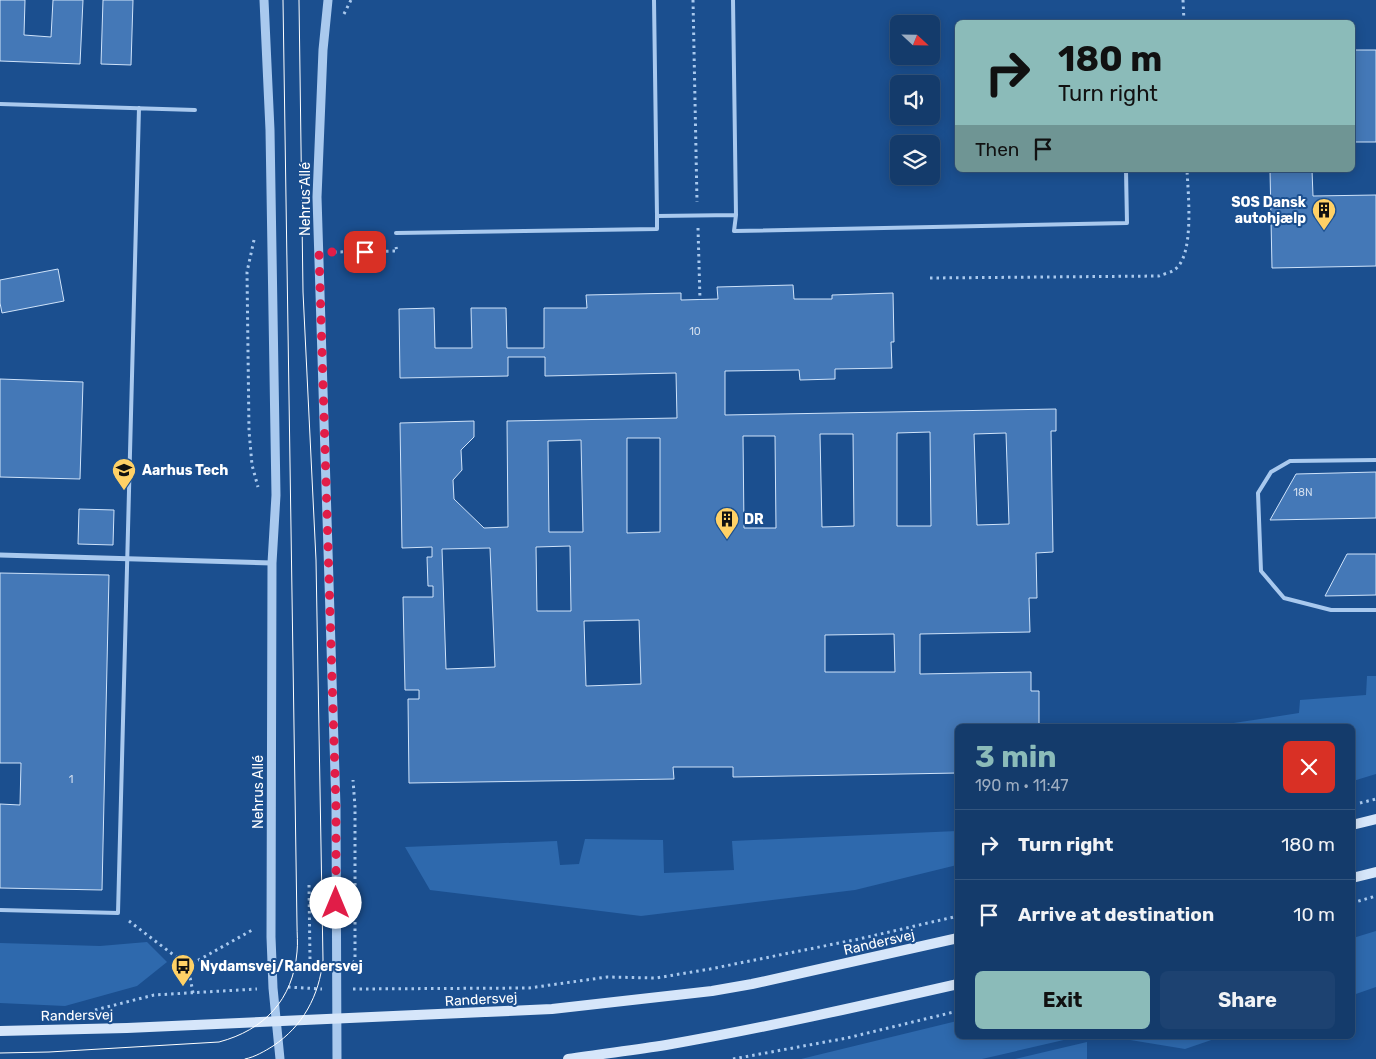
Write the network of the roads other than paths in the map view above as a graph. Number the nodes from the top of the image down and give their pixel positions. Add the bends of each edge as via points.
1 (264, 0) edge
2 (328, 0) edge
3 (654, 0) edge
4 (733, 0) edge
5 (0, 104) edge
6 (139, 108) junction
7 (195, 110) dead end
8 (1126, 172) edge
9 (736, 215) junction
10 (657, 216) junction
11 (396, 233) road end
12 (1376, 460) edge
13 (0, 555) edge
14 (127, 558) junction
15 (272, 564) junction
16 (1376, 610) edge
17 (1376, 819) edge
18 (1355, 825) edge
19 (1376, 872) edge
20 (1355, 877) edge
21 (0, 910) edge
22 (955, 939) edge
23 (955, 985) edge
24 (337, 1019) junction
25 (276, 1021) junction
26 (0, 1031) edge
27 (280, 1059) edge
28 (337, 1059) edge
29 (568, 1059) edge

1 - 15 street, Nehrus Allé via 270,130 276,486
2 - 24 street, Nehrus Allé via 317,196 336,807
3 - 10 lane
4 - 9 lane
5 - 6 lane
6 - 7 lane
6 - 14 lane
8 - 9 lane via 1127,223 734,231
9 - 10 lane
10 - 11 lane via 657,229
12 - 16 lane via 1290,461 1271,472 1258,493 1261,571 1284,598 1331,610
13 - 14 street
14 - 15 street
14 - 21 lane via 118,913
15 - 25 street, Nehrus Allé via 271,922
17 - 18 main road
19 - 20 main road
22 - 24 main road, Randersvej via 712,991 552,1009
23 - 29 main road via 766,1026
24 - 25 main road, Randersvej
24 - 28 street, Nehrus Allé
25 - 26 main road, Randersvej
25 - 27 street, Nehrus Allé

